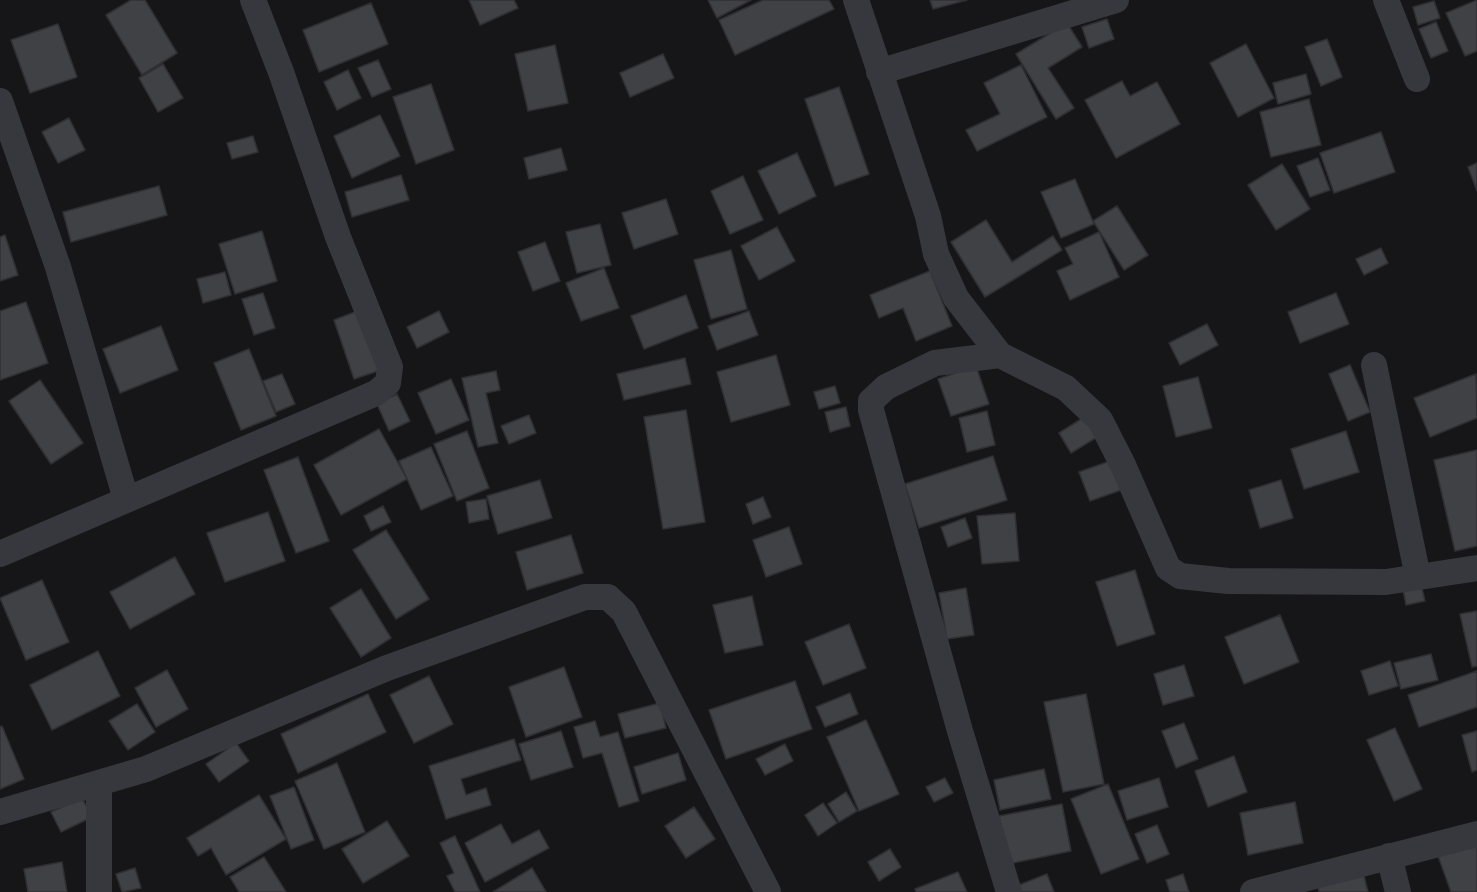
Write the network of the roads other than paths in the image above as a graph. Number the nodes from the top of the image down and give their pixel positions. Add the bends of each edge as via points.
1 (253, 0) edge
2 (856, 0) edge
3 (1116, 0) edge
4 (1386, 0) edge
5 (879, 72) junction
6 (1418, 79) dead end
7 (0, 101) edge
8 (1000, 355) junction
9 (1374, 365) dead end
10 (126, 499) junction
11 (0, 554) edge
12 (1477, 568) edge
13 (1418, 577) junction
14 (99, 784) junction
15 (0, 812) edge
16 (1477, 834) edge
17 (1389, 856) junction
18 (99, 892) edge
19 (768, 892) edge
20 (1009, 892) edge
21 (1253, 892) edge
22 (1398, 892) edge

1 - 10 street via 338,237 390,367 388,383 376,393
2 - 5 street
3 - 5 street
4 - 6 street
5 - 8 street via 928,216 936,254 956,298
7 - 10 street via 58,267
8 - 13 street via 1066,388 1100,420 1168,568 1180,576 1375,582
8 - 20 street via 935,363 886,387 871,401 871,410
9 - 13 street
10 - 11 street
12 - 13 street
14 - 15 street
14 - 18 street
14 - 19 street via 157,764 387,668 585,597 608,597 624,612
16 - 17 street
17 - 21 street
17 - 22 street

